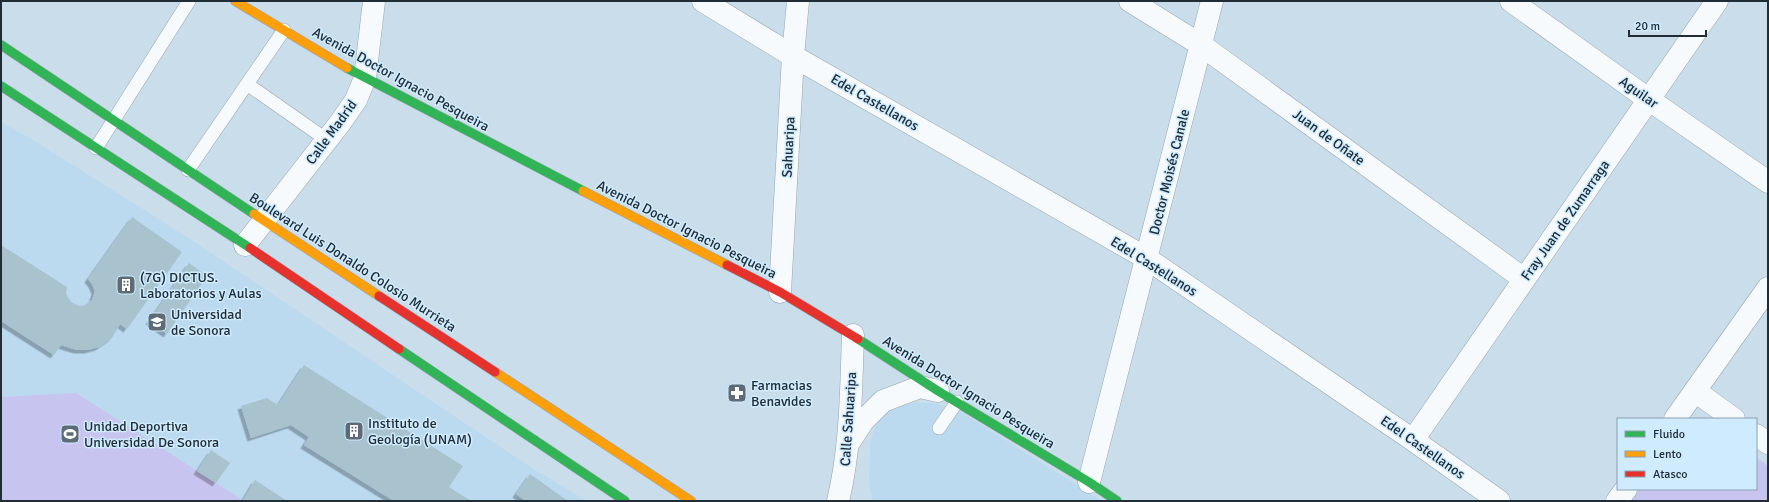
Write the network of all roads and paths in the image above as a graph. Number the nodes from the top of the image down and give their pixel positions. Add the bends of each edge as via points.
1 (189, 1) edge
2 (234, 1) edge
3 (374, 1) edge
4 (703, 1) edge
5 (798, 1) edge
6 (1130, 1) edge
7 (1212, 1) edge
8 (1511, 1) edge
9 (1717, 1) edge
10 (284, 30) junction
11 (1, 45) edge
12 (1202, 45) junction
13 (793, 56) junction
14 (365, 78) junction
15 (247, 84) junction
16 (1, 86) edge
17 (1648, 99) junction
18 (112, 120) junction
19 (327, 140) junction
20 (96, 148) junction
21 (188, 170) junction
22 (1768, 182) edge
23 (263, 220) junction
24 (245, 245) junction
25 (1146, 258) junction
26 (1524, 279) junction
27 (1768, 288) edge
28 (780, 292) junction
29 (853, 336) junction
30 (938, 391) junction
31 (1695, 391) junction
32 (957, 402) junction
33 (1676, 418) edge
34 (1733, 418) edge
35 (939, 428) dead end
36 (1757, 436) edge
37 (1413, 440) junction
38 (1768, 443) edge
39 (847, 445) junction
40 (843, 478) junction
41 (1089, 482) junction
42 (1625, 490) edge
43 (625, 501) edge
44 (691, 501) edge
45 (833, 501) edge
46 (838, 501) edge
47 (855, 501) edge
48 (1117, 501) edge
49 (1499, 501) edge
50 (1617, 501) edge

1 - 18 lane
2 - 10 main road, Avenida Doctor Ignacio Pesqueira
3 - 14 street, Calle Madrid
4 - 13 street, Edel Castellanos
5 - 13 street, Sahuaripa
6 - 12 street, Juan de Oñate
7 - 12 street, Doctor Moisés Canale
8 - 17 street, Aguilar
9 - 17 street, Fray Juan de Zumarraga
10 - 14 main road, Avenida Doctor Ignacio Pesqueira
10 - 15 lane
11 - 18 main road, Boulevard Luis Donaldo Colosio Murrieta
12 - 25 street, Doctor Moisés Canale
12 - 26 street, Juan de Oñate
13 - 25 street, Edel Castellanos
13 - 28 street, Sahuaripa
14 - 19 street, Calle Madrid via 356,100
14 - 28 main road, Avenida Doctor Ignacio Pesqueira
15 - 19 lane
15 - 21 lane
16 - 20 main road
17 - 22 street, Aguilar
17 - 26 street, Fray Juan de Zumarraga
18 - 20 lane
18 - 21 main road, Boulevard Luis Donaldo Colosio Murrieta
19 - 23 street, Calle Madrid
20 - 24 main road
21 - 23 main road, Boulevard Luis Donaldo Colosio Murrieta
23 - 24 street, Calle Madrid
23 - 44 main road, Boulevard Luis Donaldo Colosio Murrieta
24 - 43 main road
25 - 37 street, Edel Castellanos
25 - 41 street, Doctor Moisés Canale
26 - 37 street, Fray Juan de Zumarraga
27 - 31 street
28 - 29 main road, Avenida Doctor Ignacio Pesqueira
29 - 30 main road, Avenida Doctor Ignacio Pesqueira
29 - 39 street, Calle Sahuaripa
30 - 32 main road, Avenida Doctor Ignacio Pesqueira
30 - 39 street via 920,388 883,401 863,421
31 - 33 street
31 - 34 street
32 - 35 lane
32 - 41 main road, Avenida Doctor Ignacio Pesqueira
36 - 38 street
37 - 49 street, Edel Castellanos
39 - 40 street, Calle Sahuaripa
40 - 45 street
40 - 46 street, Calle Sahuaripa
40 - 47 street
41 - 48 main road, Avenida Doctor Ignacio Pesqueira
42 - 50 street

